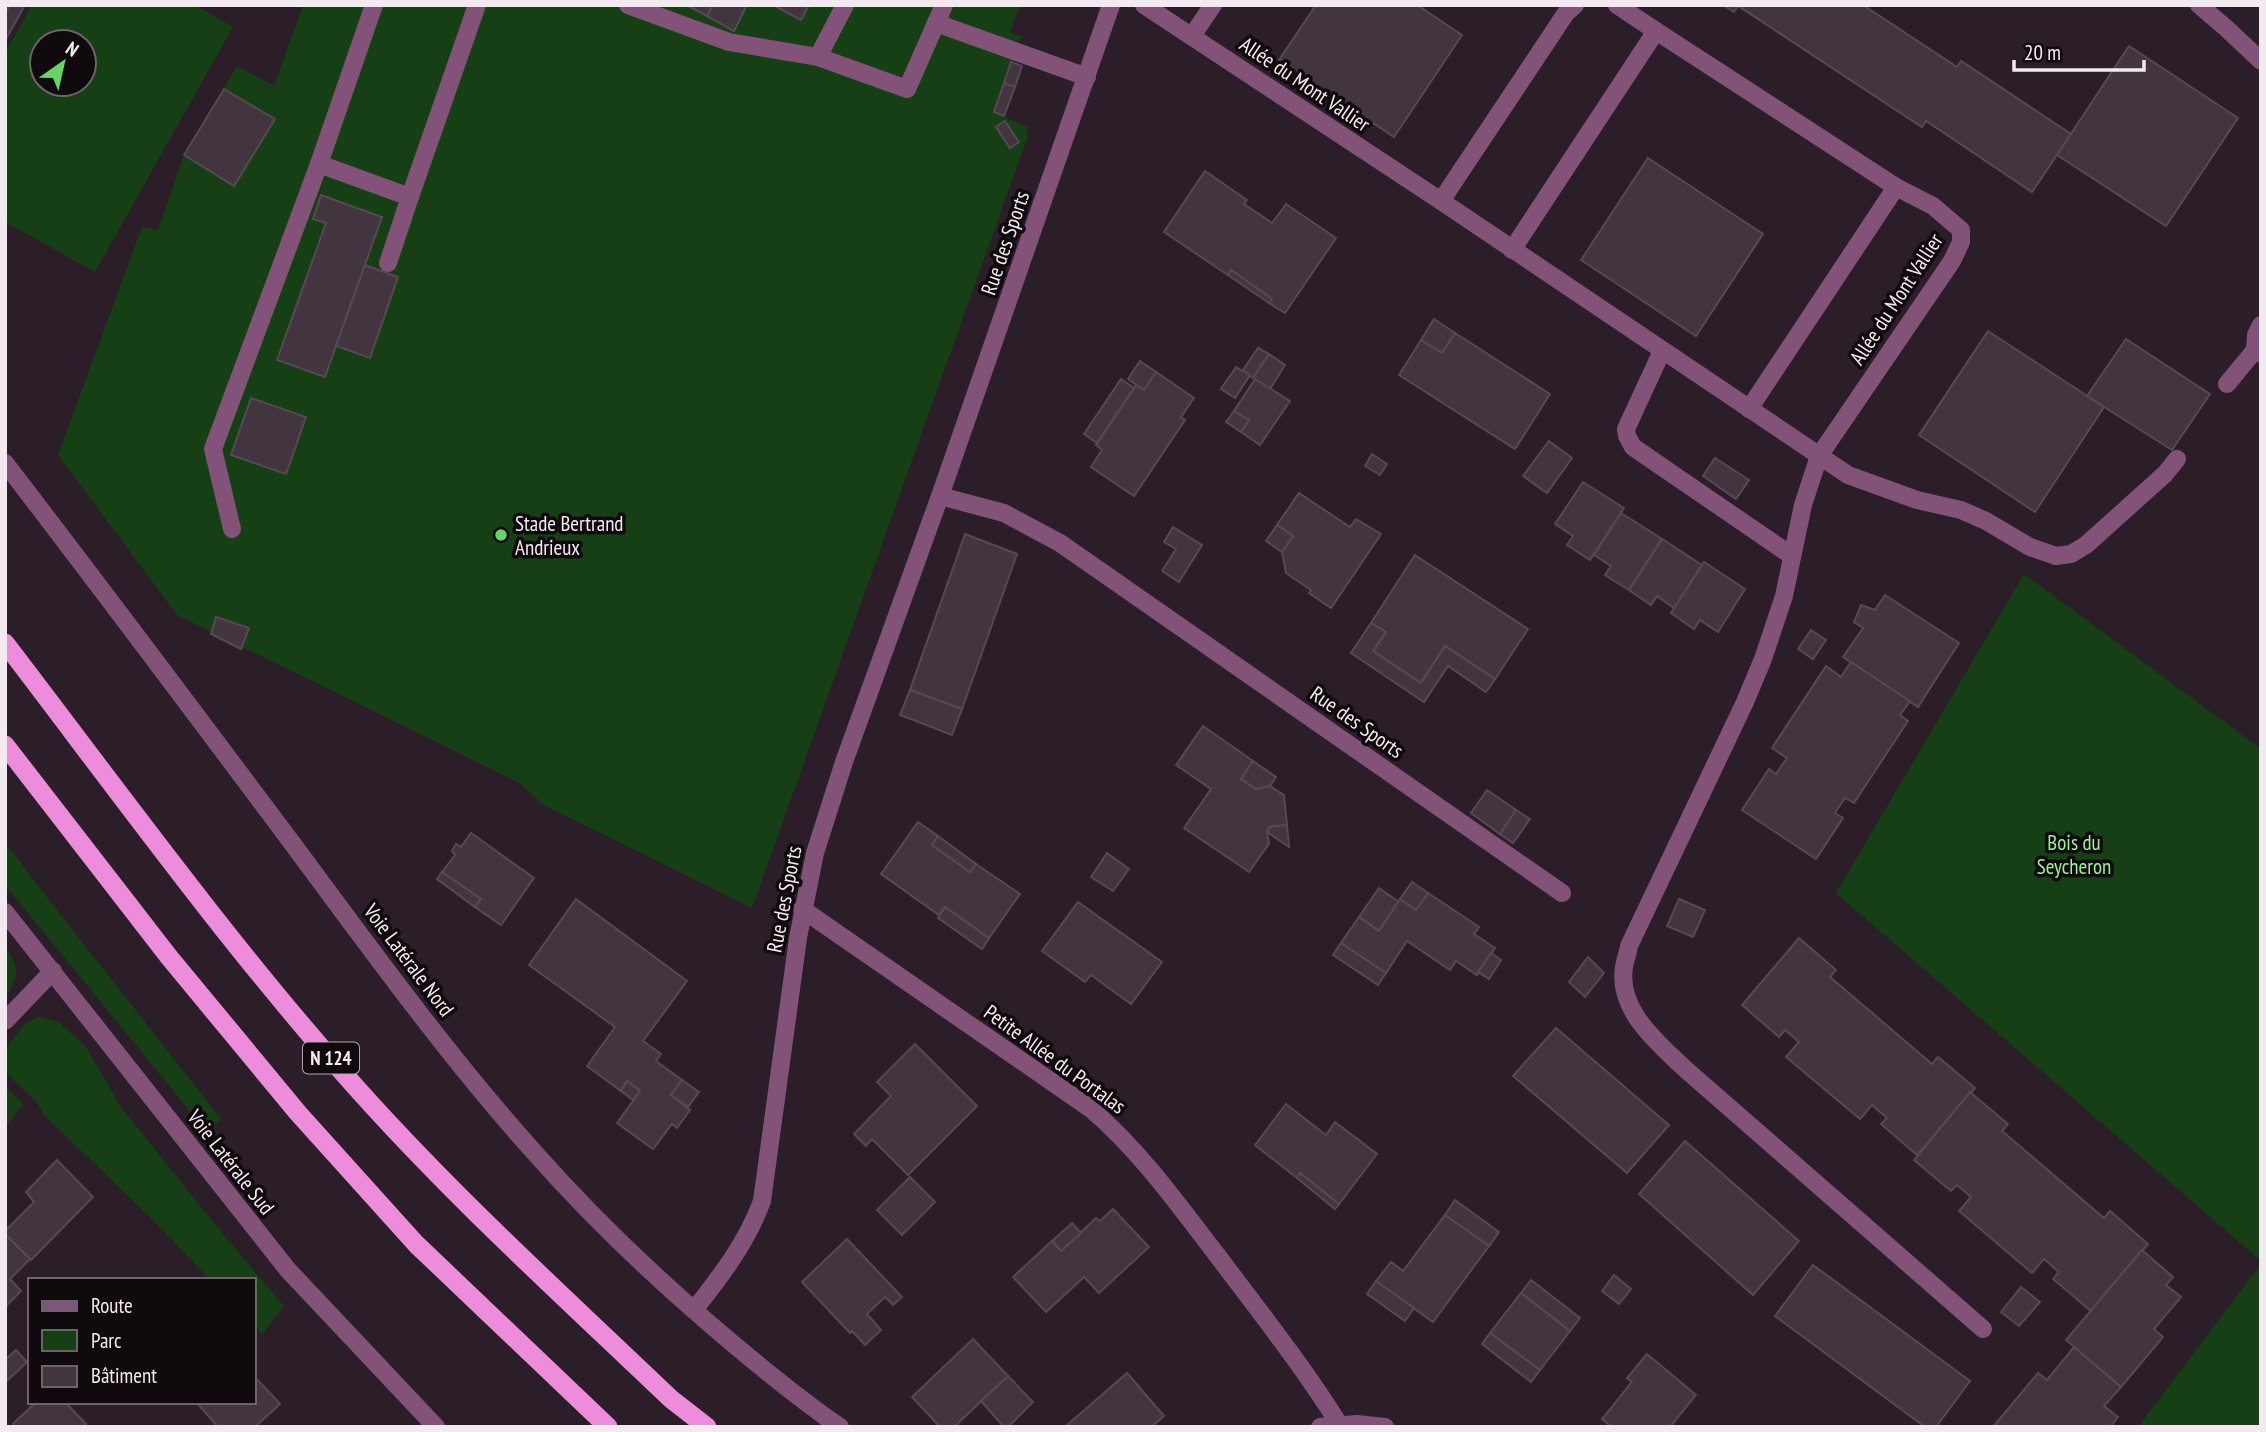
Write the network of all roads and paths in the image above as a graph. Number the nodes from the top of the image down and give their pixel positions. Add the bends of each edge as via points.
1 (374, 5) edge
2 (477, 5) edge
3 (628, 5) edge
4 (845, 5) edge
5 (944, 5) edge
6 (1111, 5) edge
7 (1144, 5) edge
8 (1213, 5) edge
9 (1575, 5) edge
10 (1617, 5) edge
11 (2199, 5) edge
12 (936, 23) junction
13 (1656, 31) junction
14 (1192, 36) junction
15 (818, 57) junction
16 (2261, 61) edge
17 (1087, 77) junction
18 (319, 164) junction
19 (1896, 187) junction
20 (410, 197) junction
21 (1441, 201) junction
22 (1512, 250) junction
23 (388, 263) dead end
24 (2261, 324) edge
25 (1662, 351) junction
26 (2258, 352) edge
27 (2227, 384) dead end
28 (1749, 409) junction
29 (1819, 456) junction
30 (2178, 459) dead end
31 (5, 463) edge
32 (940, 496) junction
33 (232, 529) dead end
34 (1792, 556) junction
35 (5, 643) edge
36 (5, 745) edge
37 (1562, 893) dead end
38 (803, 909) junction
39 (5, 912) edge
40 (53, 971) junction
41 (5, 1021) edge
42 (694, 1310) junction
43 (1983, 1329) dead end
44 (1339, 1424) junction
45 (436, 1427) edge
46 (607, 1427) edge
47 (707, 1427) edge
48 (840, 1427) edge
49 (1321, 1427) edge
50 (1385, 1427) edge

1 - 18 street
2 - 20 street
3 - 15 street via 729,42
4 - 15 street
5 - 12 street
6 - 17 street, Rue des Sports
7 - 14 street, Allée du Mont Vallier
8 - 14 street
9 - 21 street
10 - 13 street, Allée du Mont Vallier
11 - 16 street
12 - 15 street via 908,89
12 - 17 street
13 - 19 street, Allée du Mont Vallier
13 - 22 street
14 - 21 street, Allée du Mont Vallier
17 - 32 street, Rue des Sports
18 - 20 street
18 - 33 street via 213,449
19 - 28 street
19 - 29 street, Allée du Mont Vallier via 1950,219 1961,230 1961,242
20 - 23 street
21 - 22 street, Allée du Mont Vallier
22 - 25 street, Allée du Mont Vallier
24 - 26 street via 2256,335
25 - 28 street, Allée du Mont Vallier
25 - 34 street via 1626,429 1633,447
26 - 27 street
28 - 29 street, Allée du Mont Vallier
29 - 30 street, Allée du Mont Vallier via 1869,484 1961,510 2056,556 2086,545
29 - 34 street
31 - 42 street, Voie Latérale Nord via 463,1067 575,1198
32 - 37 street, Rue des Sports via 1004,513 1060,543
32 - 38 street, Rue des Sports via 844,762
34 - 43 street via 1776,625 1749,691 1629,946 1623,969 1625,988 1634,1014 1684,1068
35 - 47 highway, N 124 via 228,934 345,1075 460,1198 671,1399
36 - 46 highway, N 124 via 169,957 298,1113 416,1244
38 - 42 street, Rue des Sports via 762,1201 735,1255
38 - 44 street, Petite Allée du Portalas via 1118,1132 1307,1373
39 - 40 street, Voie Latérale Sud
40 - 41 street
40 - 45 street, Voie Latérale Sud via 288,1270
42 - 48 street, Voie Latérale Nord
44 - 49 street
44 - 50 street

